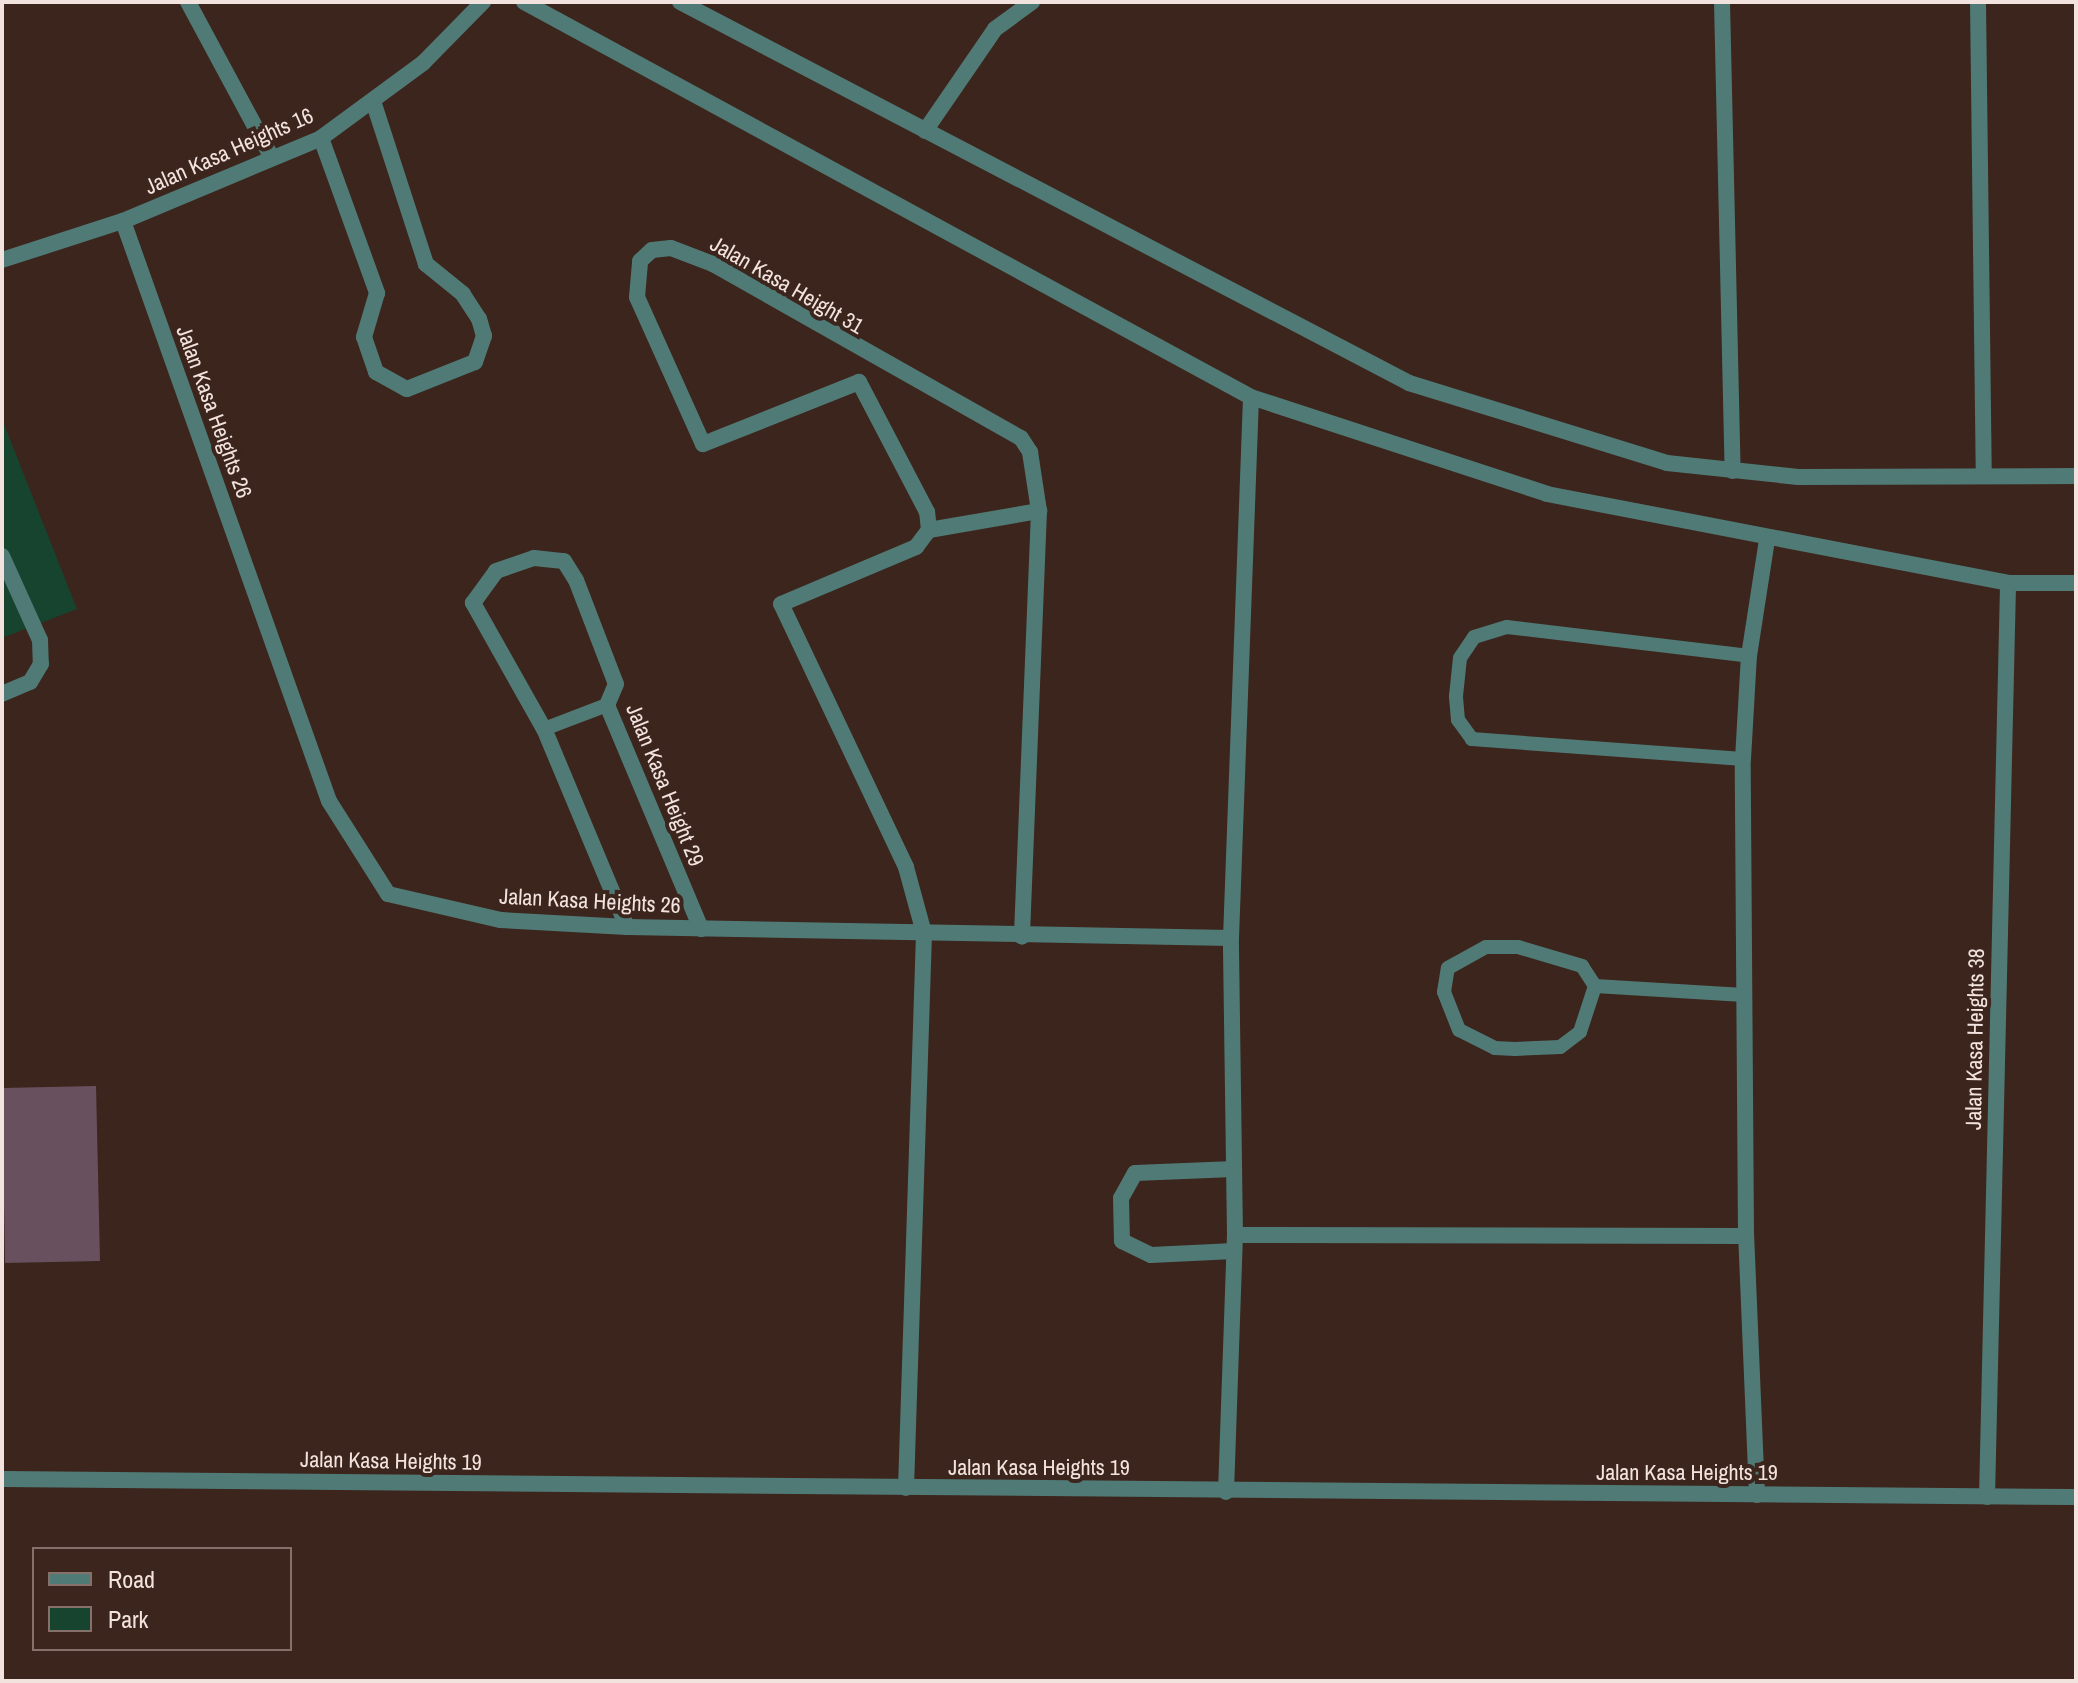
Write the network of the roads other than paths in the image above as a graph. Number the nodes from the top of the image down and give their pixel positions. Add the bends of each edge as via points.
1 (188, 2) edge
2 (483, 2) edge
3 (524, 2) edge
4 (680, 2) edge
5 (1032, 2) edge
6 (1722, 2) edge
7 (1978, 2) edge
8 (373, 101) junction
9 (925, 131) junction
10 (321, 138) junction
11 (271, 156) junction
12 (123, 221) junction
13 (2, 260) edge
14 (882, 365) junction
15 (859, 382) junction
16 (1251, 397) junction
17 (1733, 471) junction
18 (1984, 476) junction
19 (2076, 476) edge
20 (1039, 511) junction
21 (929, 530) junction
22 (1767, 540) junction
23 (2, 556) edge
24 (2008, 583) junction
25 (2076, 583) edge
26 (1749, 656) junction
27 (2, 694) edge
28 (607, 705) junction
29 (544, 729) junction
30 (1743, 759) junction
31 (627, 927) junction
32 (701, 929) junction
33 (924, 933) junction
34 (1022, 937) junction
35 (1231, 938) junction
36 (1595, 986) junction
37 (1744, 995) junction
38 (1234, 1169) junction
39 (1746, 1236) junction
40 (1235, 1243) junction
41 (2, 1479) edge
42 (906, 1488) junction
43 (1226, 1492) junction
44 (1757, 1495) junction
45 (1987, 1497) junction
46 (2076, 1497) edge

1 - 11 street
2 - 8 street, Jalan Kasa Heights 16
3 - 16 street
4 - 9 street
5 - 9 street via 995,29
6 - 17 street
7 - 18 street
8 - 10 street, Jalan Kasa Heights 16
8 - 10 street via 426,264 463,294 479,319 484,336 475,362 407,389 376,372 364,337 377,293
9 - 17 street via 1409,383 1667,463
10 - 11 street, Jalan Kasa Heights 16
11 - 12 street, Jalan Kasa Heights 16
12 - 13 street, Jalan Kasa Heights 16
12 - 31 street, Jalan Kasa Heights 26 via 329,801 388,894 501,920
14 - 15 street
14 - 15 street, Jalan Kasa Height 31 via 713,264 671,248 640,261 637,297 703,444
14 - 20 street, Jalan Kasa Height 31 via 1021,438 1034,467
15 - 21 street via 927,512
16 - 22 street via 1547,494
16 - 35 street
17 - 18 street
18 - 19 street
20 - 21 street
20 - 34 street, Jalan Kasa Height 31
21 - 33 street via 916,547 781,604 906,867
22 - 24 street
22 - 26 street
23 - 27 street via 40,640 41,664 30,682
24 - 25 street
24 - 45 street, Jalan Kasa Heights 38
26 - 30 street
26 - 30 lane via 1507,627 1474,637 1460,658 1456,696 1458,720 1472,739
28 - 29 lane
28 - 29 street, Jalan Kasa Height 29 via 616,684 564,561 534,558 496,571 473,603
28 - 32 street, Jalan Kasa Height 29
29 - 31 street, Jalan Kasa Height 29
30 - 37 street
31 - 32 street, Jalan Kasa Heights 26
32 - 33 street, Jalan Kasa Heights 26
33 - 34 street, Jalan Kasa Heights 26
33 - 42 street
34 - 35 street, Jalan Kasa Heights 26
35 - 38 street
36 - 36 lane via 1580,1032 1560,1047 1515,1049 1495,1048 1459,1030 1444,992 1448,968 1486,947 1564,956
36 - 37 lane
37 - 39 street
38 - 40 street
38 - 40 street via 1135,1173 1121,1198 1122,1241 1151,1255
39 - 40 street
39 - 44 street
40 - 43 street
41 - 42 street, Jalan Kasa Heights 19
42 - 43 street, Jalan Kasa Heights 19
43 - 44 street, Jalan Kasa Heights 19
44 - 45 street, Jalan Kasa Heights 19
45 - 46 street, Jalan Kasa Heights 19

